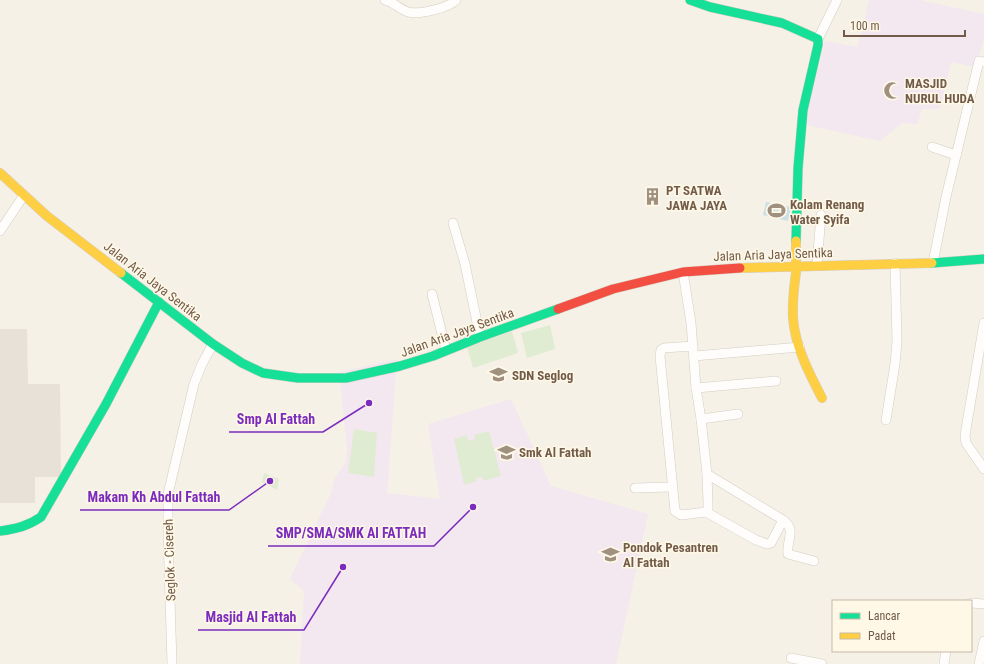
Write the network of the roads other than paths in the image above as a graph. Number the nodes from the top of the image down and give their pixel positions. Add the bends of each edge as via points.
1 (386, 0) edge
2 (456, 0) edge
3 (690, 0) edge
4 (837, 0) edge
5 (818, 39) junction
6 (984, 62) edge
7 (932, 147) dead end
8 (956, 155) junction
9 (0, 173) edge
10 (24, 195) junction
11 (821, 214) dead end
12 (453, 223) dead end
13 (0, 231) edge
14 (984, 259) edge
15 (933, 262) junction
16 (895, 263) junction
17 (817, 265) junction
18 (796, 266) junction
19 (684, 272) junction
20 (432, 294) dead end
21 (159, 302) junction
22 (984, 323) edge
23 (480, 337) junction
24 (213, 344) junction
25 (693, 346) junction
26 (800, 347) junction
27 (446, 350) junction
28 (694, 356) junction
29 (776, 381) dead end
30 (696, 388) junction
31 (822, 398) dead end
32 (738, 414) dead end
33 (701, 419) junction
34 (886, 420) dead end
35 (984, 469) edge
36 (707, 474) junction
37 (672, 487) junction
38 (635, 488) dead end
39 (706, 512) junction
40 (784, 520) junction
41 (0, 531) edge
42 (814, 561) dead end
43 (972, 603) edge
44 (984, 604) edge
45 (984, 641) edge
46 (946, 652) edge
47 (792, 658) dead end
48 (172, 664) edge
49 (822, 664) edge
50 (944, 664) edge
51 (979, 664) edge

1 - 2 street via 410,13 444,7
3 - 5 street via 782,23
4 - 5 street
5 - 18 street via 804,109 796,211
6 - 8 street via 979,61
7 - 8 street
8 - 15 street
9 - 10 street, Jalan Aria Jaya Sentika
10 - 13 street
10 - 21 street, Jalan Aria Jaya Sentika via 47,216
11 - 17 street
12 - 23 street via 465,264
14 - 15 street, Jalan Aria Jaya Sentika
15 - 16 street, Jalan Aria Jaya Sentika
16 - 17 street, Jalan Aria Jaya Sentika
16 - 34 street via 897,341
17 - 18 street, Jalan Aria Jaya Sentika
18 - 19 street, Jalan Aria Jaya Sentika
18 - 26 street via 792,306
19 - 23 street, Jalan Aria Jaya Sentika via 613,289
19 - 25 street
20 - 27 street
21 - 24 street, Jalan Aria Jaya Sentika
21 - 41 street via 106,404 41,517 17,530
22 - 35 street via 965,435 966,443
23 - 27 street, Jalan Aria Jaya Sentika
24 - 27 street, Jalan Aria Jaya Sentika via 263,373 312,379 346,378 366,374 434,356
24 - 48 street, Seglok - Cisereh via 194,384 168,494
25 - 28 street
25 - 37 street via 664,348 660,356
26 - 28 street
26 - 31 street via 809,375
28 - 30 street
29 - 30 street
30 - 33 street
32 - 33 street
33 - 36 street
36 - 39 street
36 - 40 street
37 - 38 street
37 - 39 street via 675,511 678,514
39 - 40 street via 768,544
40 - 42 street via 791,531 788,554
43 - 44 street
45 - 51 street
46 - 50 street
47 - 49 street

